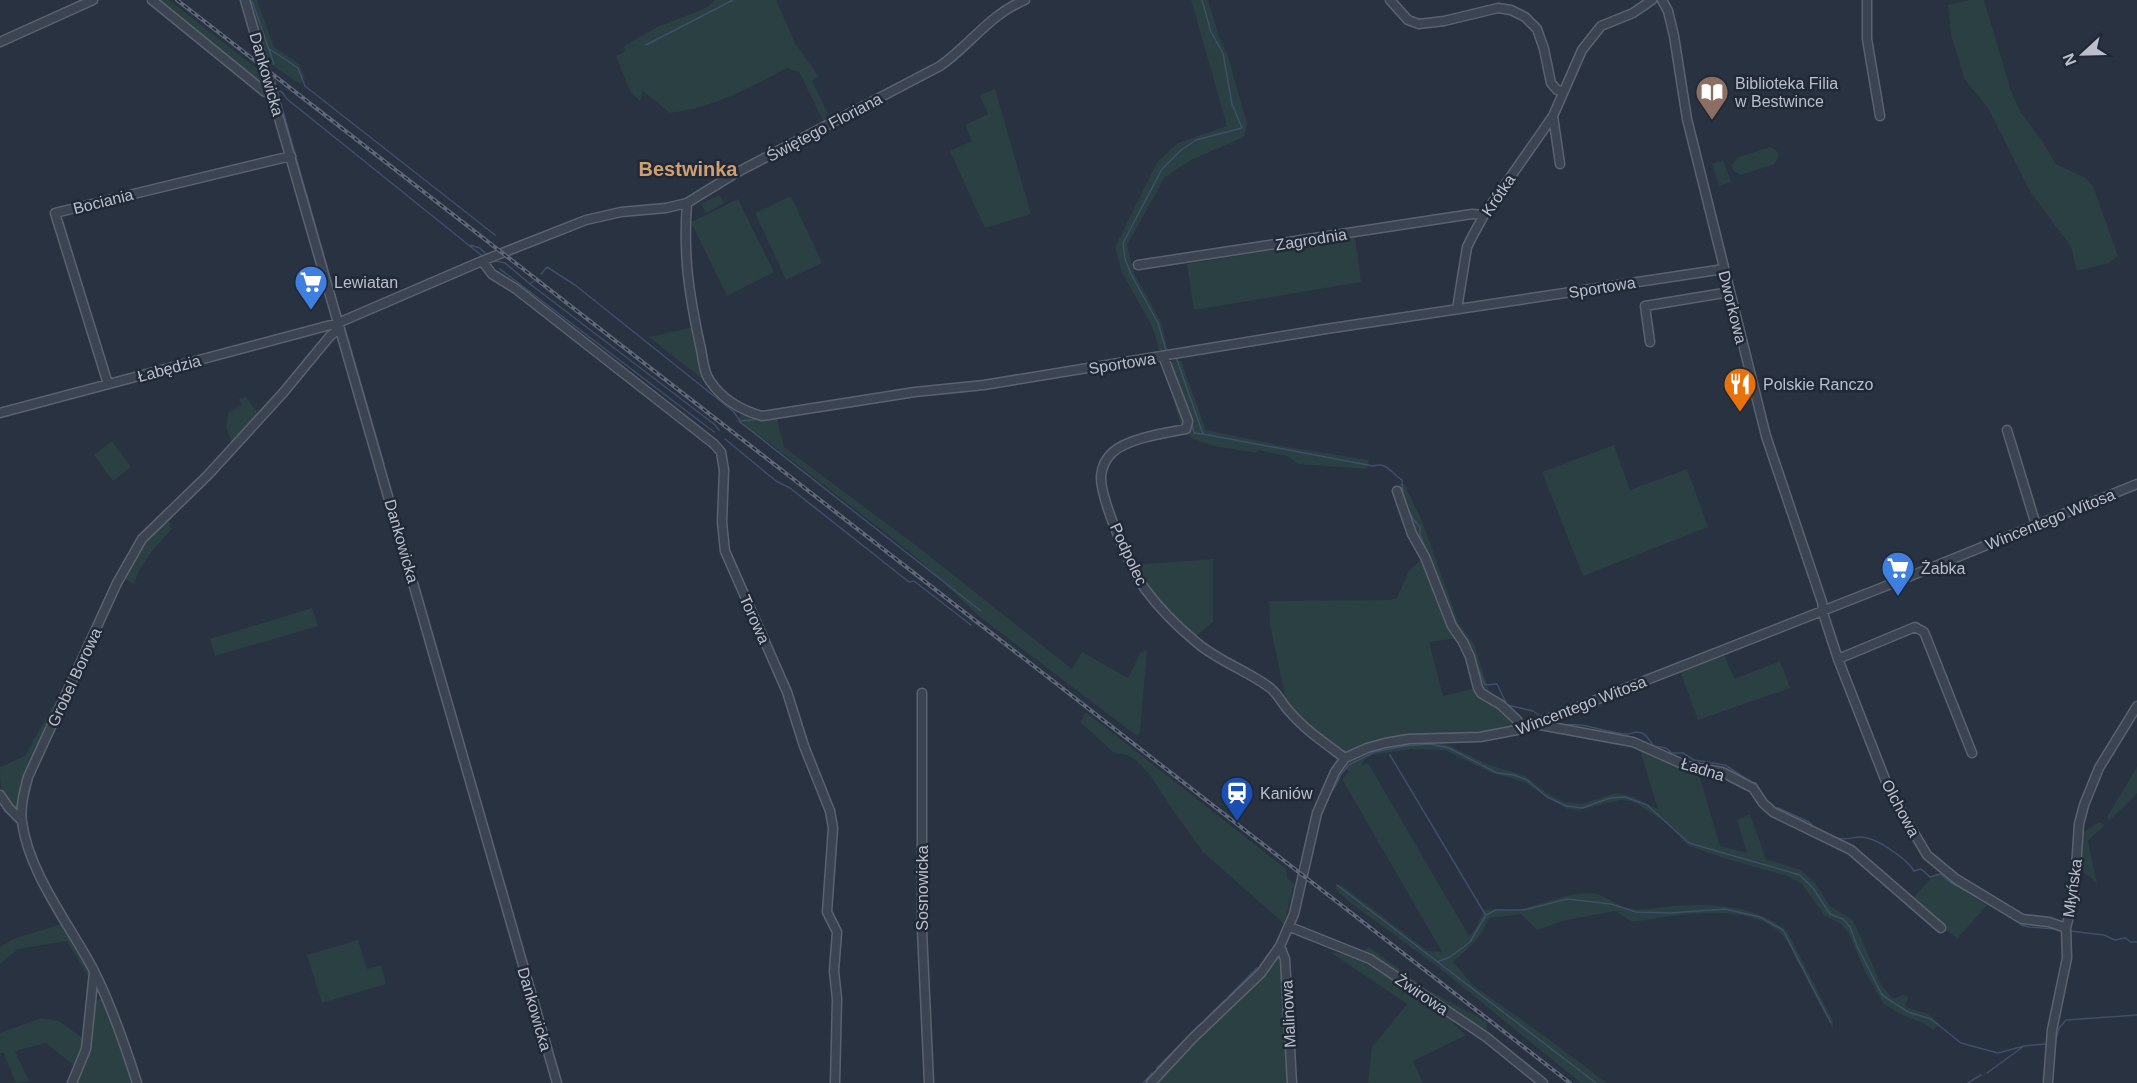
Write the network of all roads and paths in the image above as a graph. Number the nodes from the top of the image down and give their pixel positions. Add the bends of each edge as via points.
1 (93, 0) edge
2 (152, 0) edge
3 (245, 0) edge
4 (1024, 0) edge
5 (1390, 0) edge
6 (1652, 0) edge
7 (1662, 0) edge
8 (1867, 0) edge
9 (0, 42) edge
10 (1563, 92) junction
11 (272, 94) junction
12 (1553, 116) junction
13 (1880, 116) dead end
14 (291, 156) junction
15 (1560, 164) dead end
16 (687, 203) junction
17 (1484, 215) junction
18 (482, 261) junction
19 (1138, 265) dead end
20 (1724, 269) junction
21 (1730, 292) junction
22 (1457, 309) junction
23 (339, 326) junction
24 (1650, 342) dead end
25 (1163, 356) junction
26 (108, 384) junction
27 (0, 413) edge
28 (2007, 430) dead end
29 (2137, 484) edge
30 (1397, 490) dead end
31 (2036, 525) junction
32 (1823, 610) junction
33 (1838, 658) junction
34 (922, 693) dead end
35 (2137, 706) edge
36 (1535, 723) junction
37 (1522, 729) junction
38 (1972, 753) dead end
39 (1345, 758) junction
40 (0, 795) edge
41 (22, 821) junction
42 (1290, 927) junction
43 (1941, 928) dead end
44 (2066, 928) junction
45 (1280, 946) junction
46 (94, 972) junction
47 (104, 996) junction
48 (91, 998) junction
49 (72, 1083) edge
50 (137, 1083) edge
51 (557, 1083) edge
52 (835, 1083) edge
53 (929, 1083) edge
54 (1151, 1083) edge
55 (1292, 1083) edge
56 (1543, 1083) edge
57 (2048, 1083) edge

1 - 9 street
2 - 11 street
3 - 11 street, Dankowicka
4 - 16 street, Świętego Floriana via 993,17 940,66 734,174
5 - 10 street via 1408,20 1419,24 1498,8 1525,17 1537,29 1551,83
6 - 10 street via 1601,26 1591,36
7 - 20 street, Dworkowa via 1674,36 1687,119
8 - 13 street via 1868,39
10 - 12 street, Krótka
11 - 14 street, Dankowicka
12 - 15 street
12 - 17 street, Krótka
14 - 23 street, Dankowicka
14 - 26 street, Bociania via 55,213
16 - 18 street, Świętego Floriana via 586,220
16 - 25 street, Sportowa via 687,276 708,378 719,393 741,410 762,416
17 - 19 street, Zagrodnia
17 - 22 street, Krótka via 1467,247
18 - 23 street, Świętego Floriana
18 - 52 street, Torowa via 492,274 721,452 725,551 787,692 830,811 833,828 827,912 837,932
20 - 21 street, Dworkowa
20 - 22 street, Sportowa
21 - 24 street via 1645,306
21 - 32 street, Dworkowa via 1766,436
22 - 25 street, Sportowa
23 - 26 street, Łabędzia
23 - 41 street, Grobel Borowa via 208,475 142,539 117,583 28,777
23 - 51 street, Dankowicka
25 - 39 street, Podpolec via 1188,421 1186,429 1124,445 1112,452 1103,465 1101,478 1112,518 1137,576 1146,591 1196,642 1272,689 1309,730
26 - 27 street, Łabędzia
28 - 31 street
29 - 31 street, Wincentego Witosa
30 - 37 street via 1452,626 1470,657 1478,688 1501,705
31 - 32 street, Wincentego Witosa
32 - 33 street, Olchowa
32 - 36 street, Wincentego Witosa
33 - 38 street via 1915,627 1924,632
33 - 44 street, Olchowa via 1890,792 1927,855 1956,879 2022,919
34 - 53 street, Sosnowicka via 922,930
35 - 44 street, Młyńska via 2099,768 2084,805 2074,897
36 - 37 street, Wincentego Witosa
36 - 43 street, Ładna via 1633,742 1687,766 1722,772 1753,788 1773,812 1851,850
37 - 39 street, Wincentego Witosa via 1480,737 1385,743
39 - 42 street via 1317,813
40 - 41 street
41 - 46 street, Grobel Borowa via 27,846 43,881
42 - 45 street
42 - 56 street, Żwirowa via 1370,959 1486,1037
44 - 57 street, Młyńska via 2067,958 2052,1030
45 - 54 street via 1261,973
45 - 55 street, Malinowa via 1285,959
46 - 47 street, Grobel Borowa
46 - 48 street
47 - 48 street
47 - 50 street, Grobel Borowa
48 - 49 street via 86,1049

